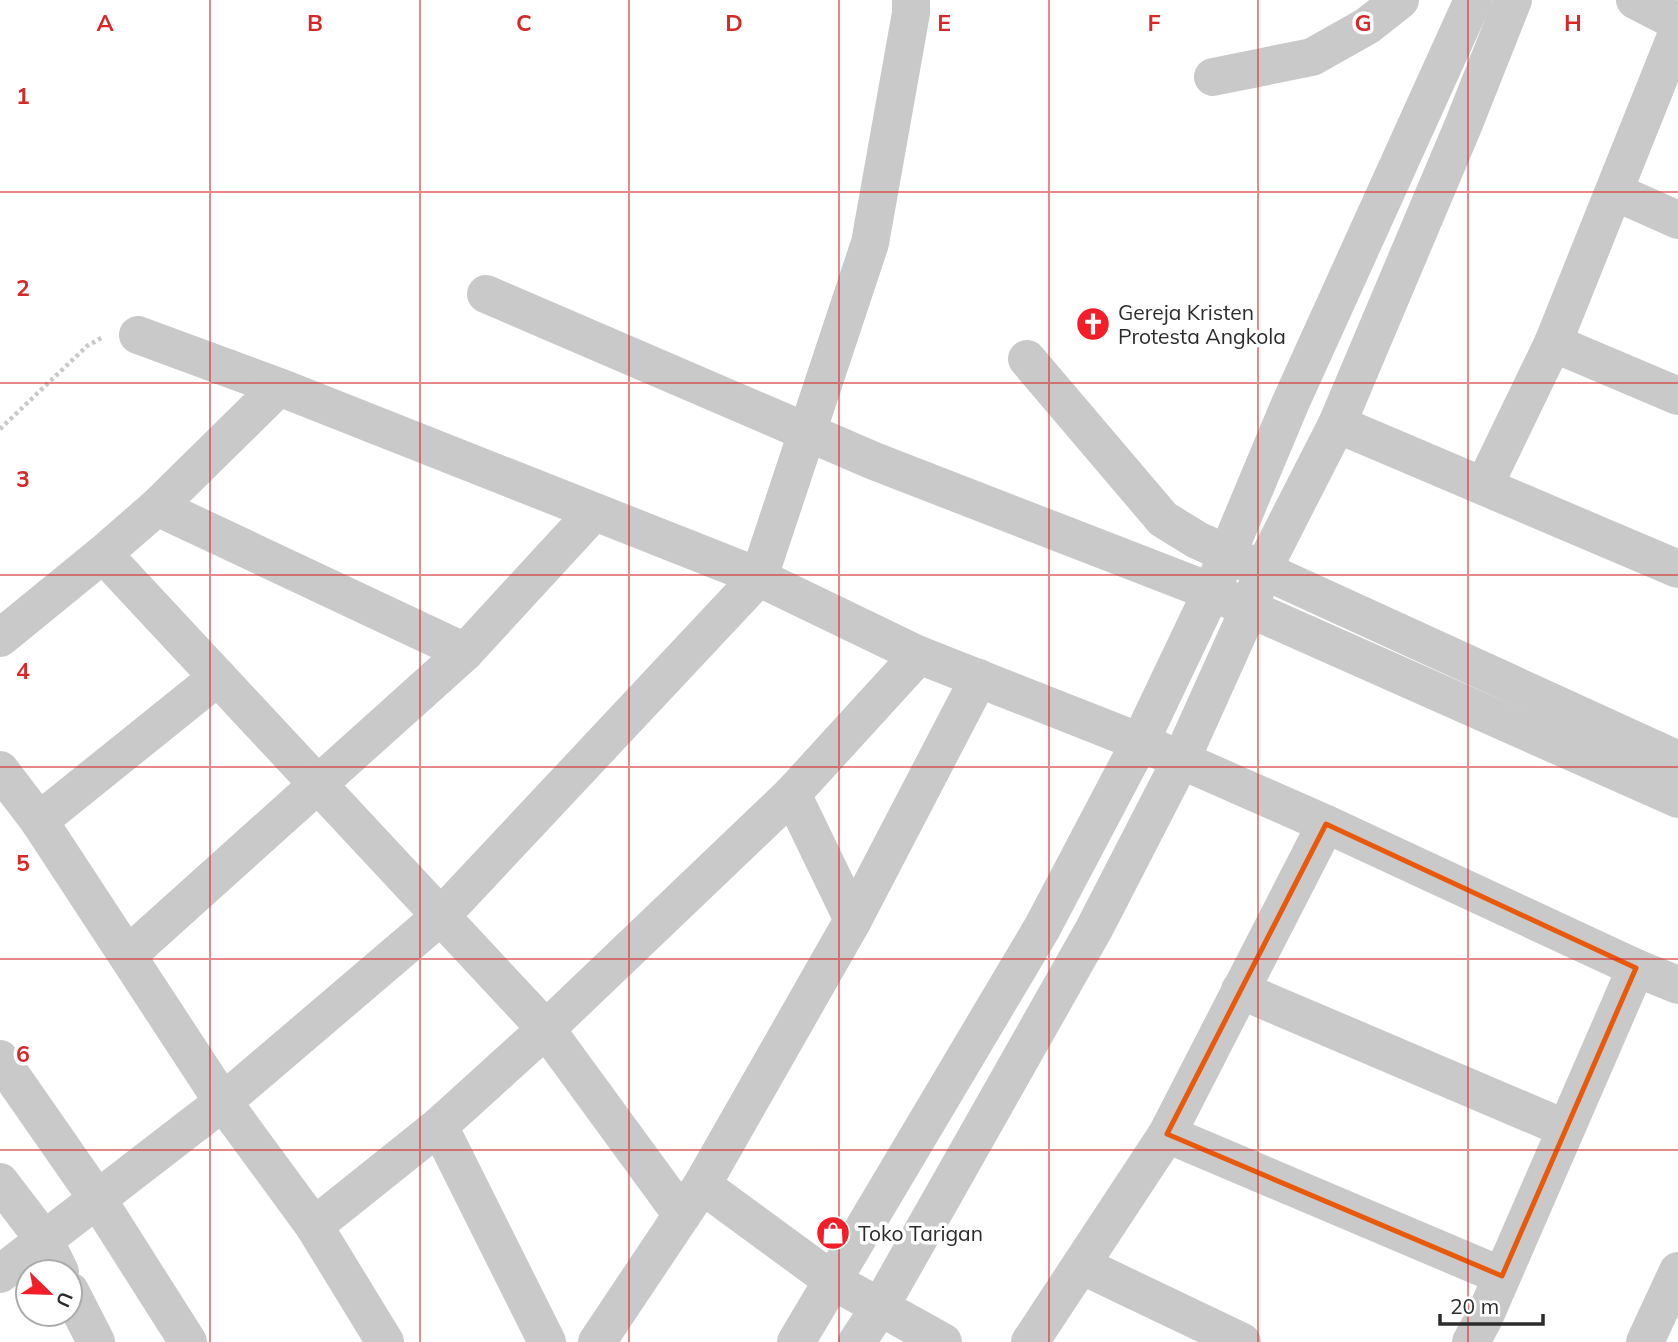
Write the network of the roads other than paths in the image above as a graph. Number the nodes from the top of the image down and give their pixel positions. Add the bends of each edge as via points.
1 (911, 0) edge
2 (1400, 0) edge
3 (1513, 0) edge
4 (1635, 0) edge
5 (1463, 5) edge
6 (1678, 22) edge
7 (1678, 32) edge
8 (1213, 77) dead end
9 (1615, 192) junction
10 (1678, 220) edge
11 (486, 294) dead end
12 (138, 335) road end
13 (1553, 344) junction
14 (1027, 359) dead end
15 (279, 387) junction
16 (1678, 396) edge
17 (1337, 424) junction
18 (806, 431) junction
19 (1483, 486) junction
20 (157, 507) junction
21 (594, 512) junction
22 (1228, 553) junction
23 (103, 554) junction
24 (1263, 569) junction
25 (1678, 569) edge
26 (759, 578) junction
27 (1212, 592) junction
28 (1249, 609) junction
29 (0, 638) edge
30 (465, 652) junction
31 (919, 655) junction
32 (218, 677) junction
33 (979, 678) junction
34 (1140, 742) junction
35 (1181, 760) junction
36 (1678, 760) edge
37 (0, 770) edge
38 (318, 785) junction
39 (792, 794) junction
40 (1678, 799) edge
41 (39, 821) junction
42 (1326, 824) junction
43 (441, 916) junction
44 (853, 920) junction
45 (128, 955) junction
46 (1636, 968) junction
47 (1678, 985) edge
48 (1240, 990) junction
49 (546, 1029) junction
50 (0, 1059) edge
51 (223, 1102) junction
52 (439, 1126) junction
53 (1564, 1128) junction
54 (1167, 1134) junction
55 (0, 1182) edge
56 (96, 1198) junction
57 (692, 1200) junction
58 (314, 1226) junction
59 (53, 1256) edge
60 (1081, 1265) junction
61 (1678, 1271) edge
62 (0, 1274) edge
63 (1502, 1276) junction
64 (833, 1281) junction
65 (880, 1307) junction
66 (84, 1318) edge
67 (96, 1342) edge
68 (187, 1342) edge
69 (385, 1342) edge
70 (547, 1342) edge
71 (597, 1342) edge
72 (796, 1342) edge
73 (857, 1342) edge
74 (943, 1342) edge
75 (1030, 1342) edge
76 (1242, 1342) edge
77 (1471, 1342) edge
78 (1646, 1342) edge

1 - 18 street via 870,243
2 - 8 street via 1367,26 1312,57
3 - 17 street
4 - 6 street
5 - 22 street
7 - 9 street
9 - 10 street
9 - 13 street
11 - 18 street
12 - 15 street
13 - 16 street
13 - 19 street
14 - 22 street via 1163,519
15 - 20 street
15 - 21 street
17 - 19 street
17 - 24 street
18 - 26 street
18 - 27 street
19 - 25 street
20 - 23 street
20 - 30 street
21 - 26 street
21 - 30 street
22 - 24 street
22 - 27 street
23 - 29 street
23 - 32 street
24 - 28 street
24 - 36 street
26 - 31 street
26 - 43 street
27 - 28 street
27 - 34 street
28 - 35 street
28 - 40 street
30 - 38 street
31 - 33 street
31 - 39 street
32 - 38 street
32 - 41 street
33 - 34 street
33 - 44 street
34 - 35 street
34 - 64 street via 1042,928
35 - 42 street
35 - 65 street via 1094,929
37 - 41 street
38 - 43 street
38 - 45 street
39 - 44 street
39 - 49 street
41 - 45 street
42 - 46 street
42 - 48 street
43 - 49 street
43 - 51 street
44 - 57 street
45 - 51 street
46 - 47 street
46 - 53 street
48 - 53 street
48 - 54 street
49 - 52 street
49 - 57 street
50 - 56 street
51 - 56 street
51 - 58 street
52 - 58 street
52 - 70 street
53 - 63 street
54 - 60 street
54 - 63 street
55 - 59 street
56 - 59 street
56 - 68 street
57 - 64 street
57 - 71 street
58 - 69 street
59 - 62 street
60 - 75 street
60 - 76 street
61 - 78 street
63 - 77 street
64 - 65 street
64 - 72 street
65 - 73 street
65 - 74 street
66 - 67 street

